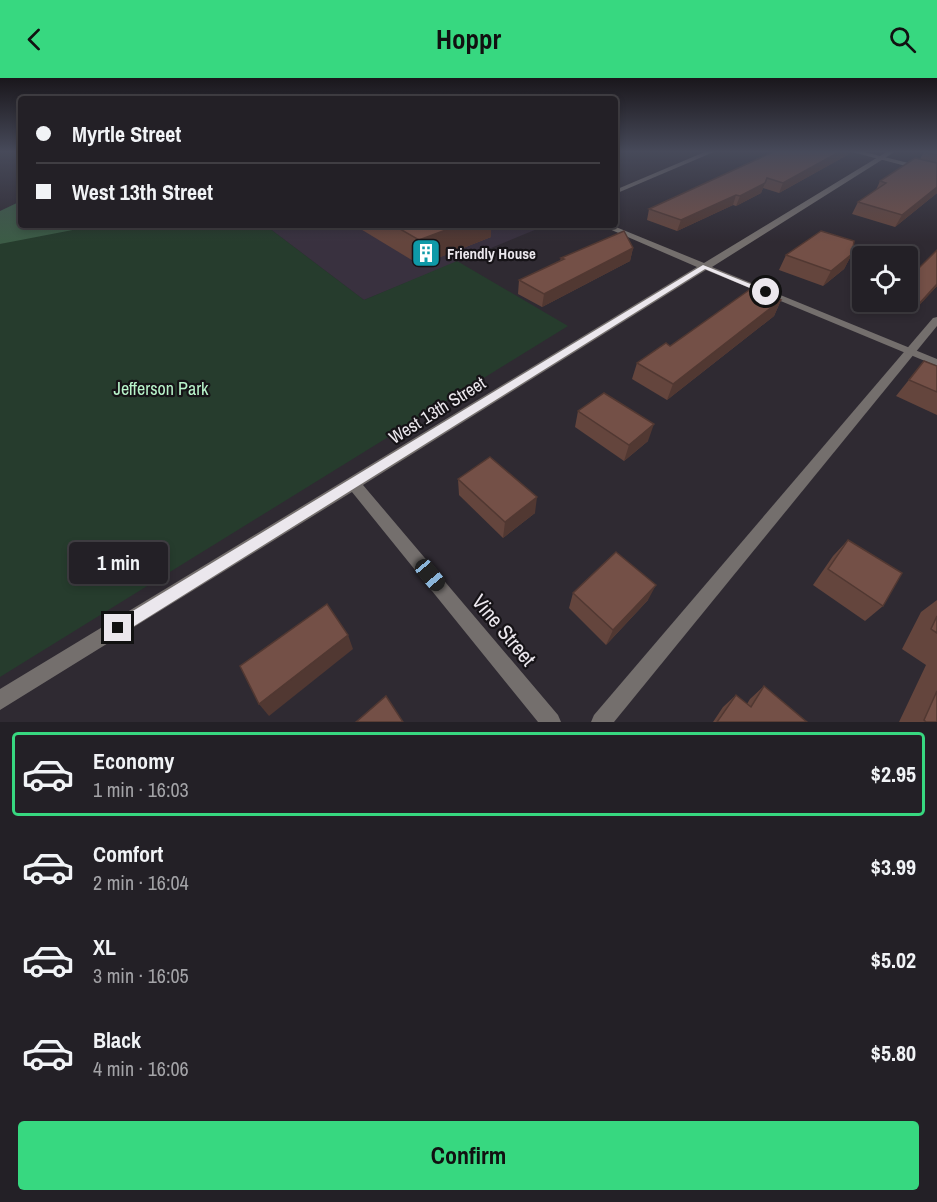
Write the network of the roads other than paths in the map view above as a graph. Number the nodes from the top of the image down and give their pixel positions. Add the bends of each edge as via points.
1 (641, 181) edge
2 (845, 181) edge
3 (618, 191) edge
4 (611, 228) edge
5 (705, 267) junction
6 (937, 320) edge
7 (910, 352) junction
8 (937, 363) edge
9 (353, 483) junction
10 (0, 700) edge
11 (551, 722) edge
12 (601, 722) edge

1 - 3 street
2 - 5 street, West 13th Street
4 - 5 street
5 - 7 street
5 - 9 street, West 13th Street
6 - 7 street
7 - 8 street
7 - 12 street
9 - 10 street, West 13th Street
9 - 11 street, Vine Street

